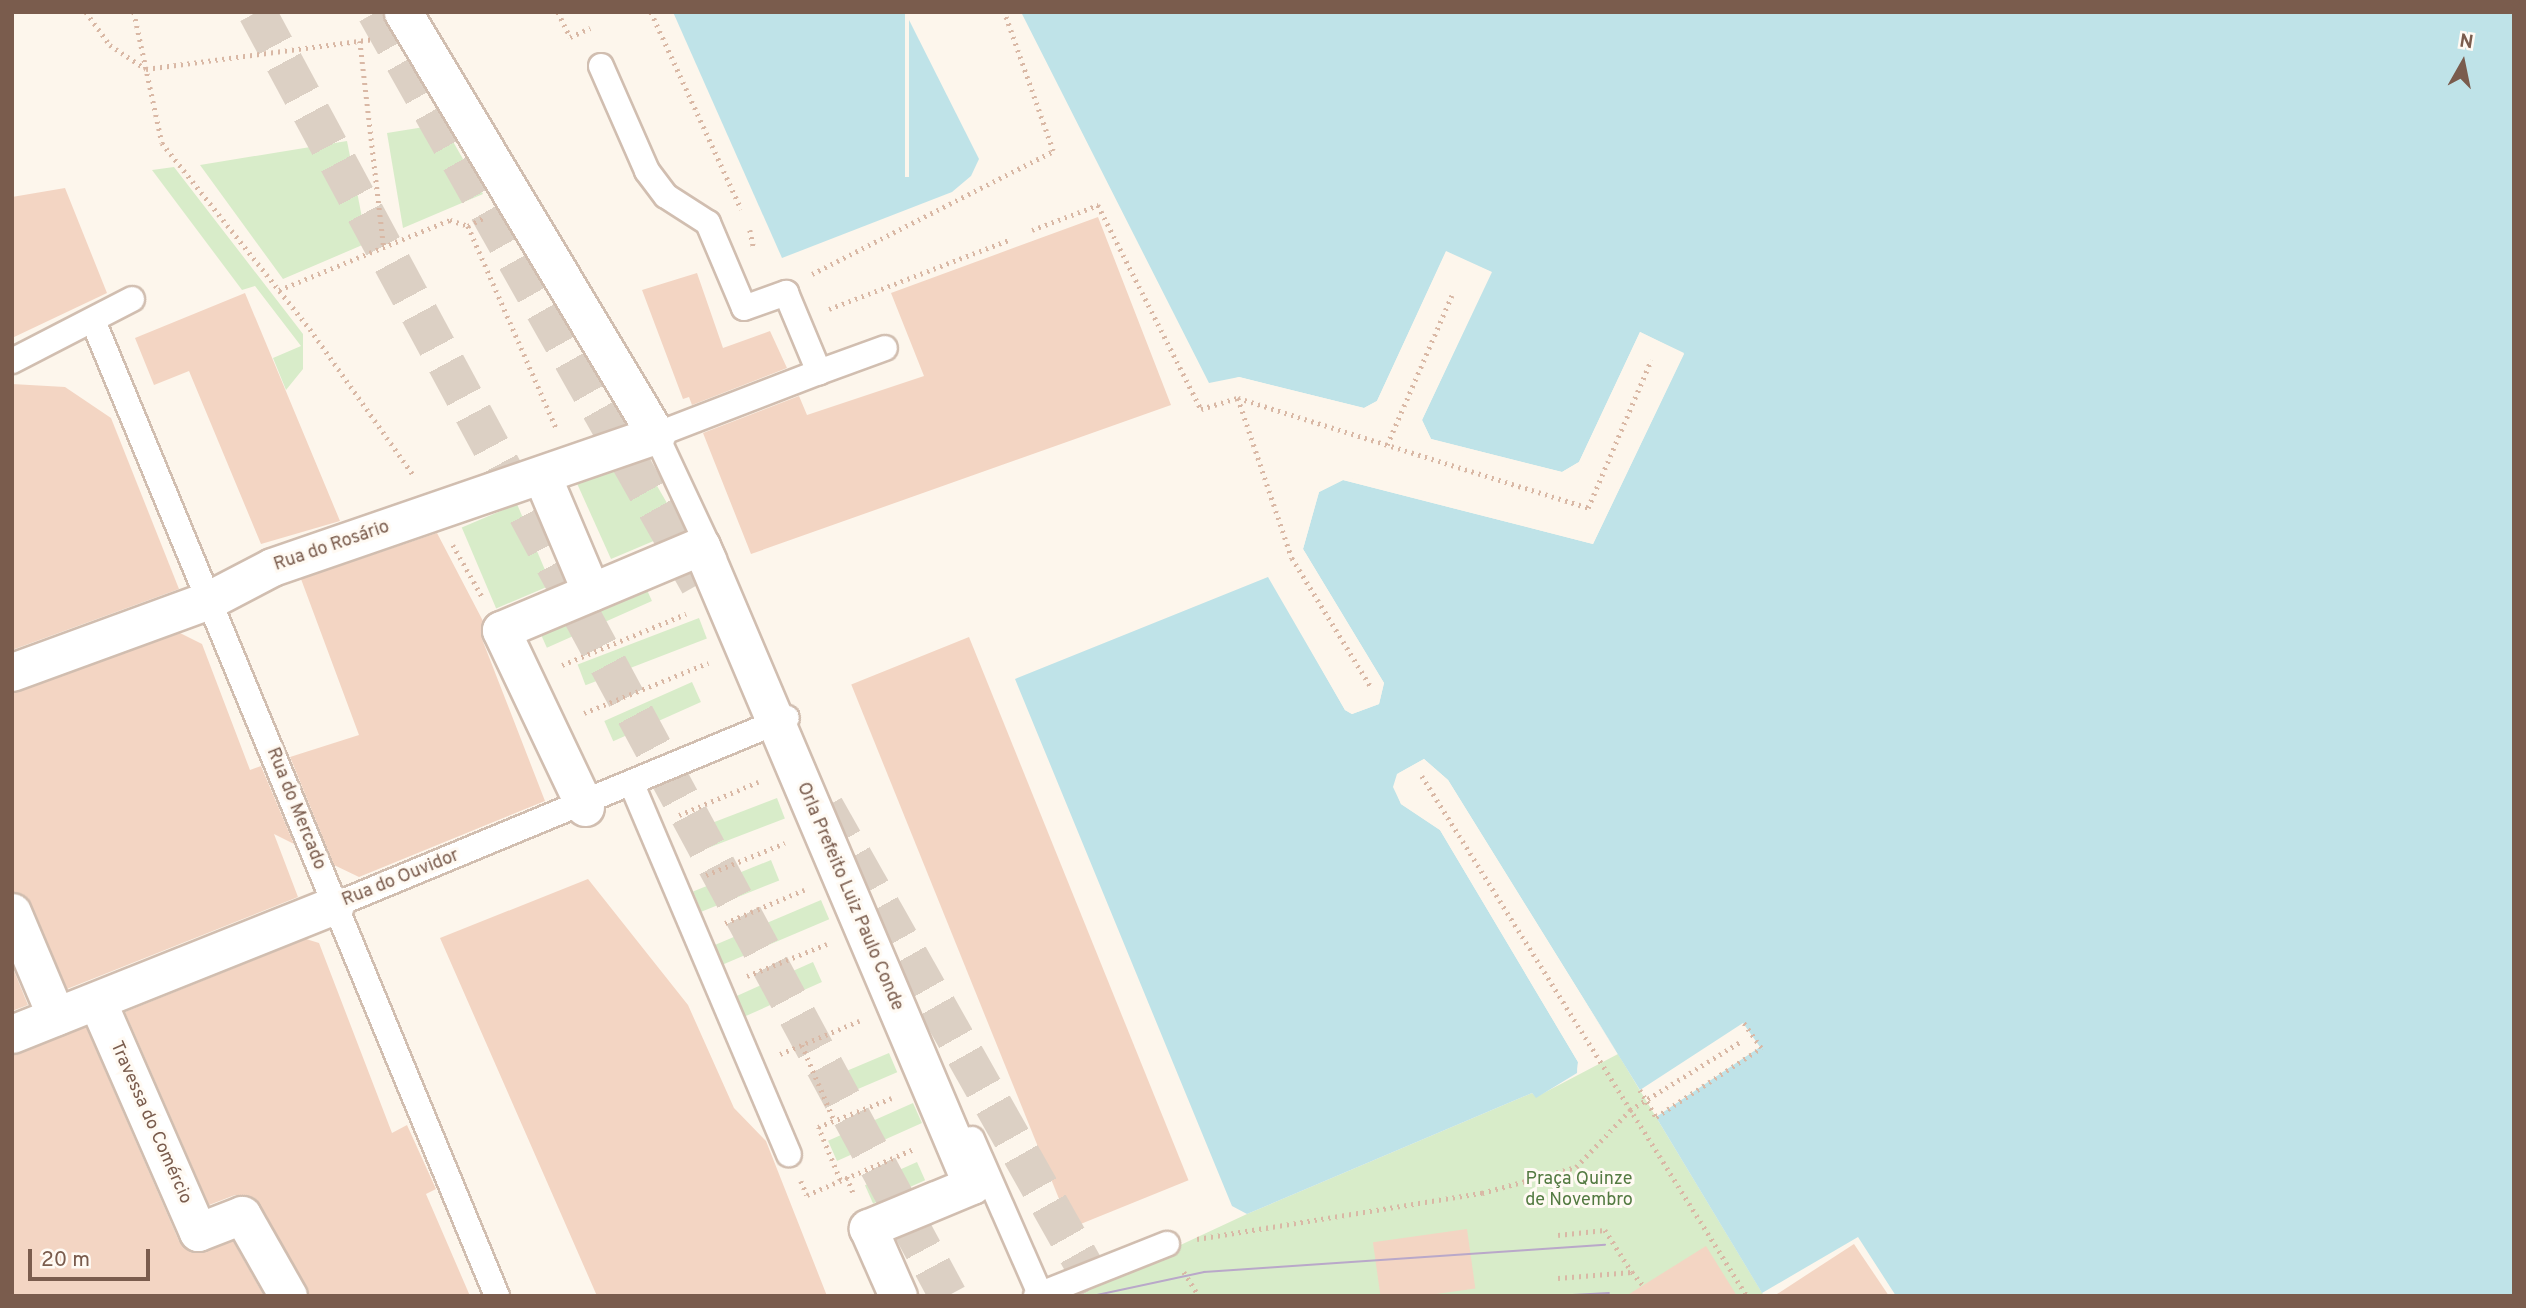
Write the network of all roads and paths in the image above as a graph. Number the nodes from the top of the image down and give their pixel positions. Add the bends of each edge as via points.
1 (86, 12) edge
2 (134, 12) edge
3 (558, 12) edge
4 (651, 12) edge
5 (1004, 12) edge
6 (409, 22) edge
7 (590, 28) dead end
8 (360, 41) junction
9 (601, 66) dead end
10 (146, 69) junction
11 (1032, 230) dead end
12 (1012, 239) dead end
13 (384, 247) junction
14 (745, 259) dead end
15 (803, 278) dead end
16 (279, 290) junction
17 (1452, 295) dead end
18 (132, 299) dead end
19 (799, 321) junction
20 (94, 323) junction
21 (885, 348) dead end
22 (1651, 360) dead end
23 (12, 361) edge
24 (819, 372) junction
25 (1238, 398) junction
26 (656, 435) junction
27 (1387, 445) junction
28 (557, 471) junction
29 (434, 512) junction
30 (592, 592) junction
31 (723, 599) junction
32 (209, 600) junction
33 (501, 630) junction
34 (744, 648) junction
35 (12, 672) edge
36 (530, 678) junction
37 (1371, 687) dead end
38 (782, 722) junction
39 (550, 727) junction
40 (794, 767) junction
41 (1422, 776) dead end
42 (634, 787) junction
43 (585, 807) junction
44 (650, 828) junction
45 (821, 828) junction
46 (840, 875) junction
47 (676, 887) junction
48 (335, 905) junction
49 (12, 912) edge
50 (863, 929) junction
51 (696, 935) junction
52 (744, 978) dead end
53 (97, 1001) junction
54 (895, 1005) junction
55 (56, 1016) junction
56 (1743, 1023) dead end
57 (12, 1034) edge
58 (1740, 1042) dead end
59 (802, 1045) junction
60 (782, 1054) dead end
61 (929, 1084) junction
62 (1640, 1090) dead end
63 (1645, 1099) junction
64 (1630, 1110) junction
65 (834, 1121) junction
66 (950, 1133) junction
67 (789, 1154) joint
68 (840, 1180) junction
69 (1558, 1234) dead end
70 (1167, 1244) joint
71 (1632, 1272) junction
72 (1558, 1278) dead end
73 (1643, 1286) dead end
74 (1038, 1295) edge
75 (288, 1296) edge
76 (497, 1296) edge
77 (898, 1296) edge
78 (1747, 1296) edge

1 - 10 path via 110,45
2 - 10 path
3 - 7 path via 570,37
4 - 14 path via 758,246
5 - 15 path via 1053,151
6 - 8 path
6 - 26 street
8 - 10 path
8 - 13 path
9 - 19 lane via 647,171 666,196 708,223 744,308 786,293
10 - 16 path via 162,143
11 - 25 path via 1098,205 1201,409
12 - 19 path
13 - 16 path
13 - 28 path via 450,220 468,226
16 - 29 path via 408,464
17 - 27 path
18 - 20 lane
19 - 24 lane
20 - 23 lane
20 - 32 lane, Rua do Mercado
21 - 24 lane
22 - 27 path via 1588,508
24 - 26 lane
25 - 27 path
25 - 37 path via 1292,558
26 - 28 street, Rua do Rosário
26 - 38 lane
28 - 29 street, Rua do Rosário
28 - 30 street
29 - 32 street, Rua do Rosário via 272,567
29 - 33 path
30 - 31 street, Orla Prefeito Luiz Paulo Conde via 701,546
30 - 33 street, Orla Prefeito Luiz Paulo Conde
31 - 34 street, Orla Prefeito Luiz Paulo Conde
31 - 36 path
32 - 35 street, Rua do Rosário
32 - 48 lane, Rua do Mercado
33 - 36 street
34 - 38 street, Orla Prefeito Luiz Paulo Conde
34 - 39 path
36 - 39 street
38 - 40 street, Orla Prefeito Luiz Paulo Conde
38 - 42 lane, Rua do Ouvidor
38 - 74 lane
39 - 43 street
40 - 44 path
40 - 45 street, Orla Prefeito Luiz Paulo Conde
41 - 64 path
42 - 43 lane, Rua do Ouvidor
42 - 44 lane
43 - 48 lane, Rua do Ouvidor
44 - 47 lane
45 - 46 street, Orla Prefeito Luiz Paulo Conde
45 - 47 path
46 - 50 street, Orla Prefeito Luiz Paulo Conde
46 - 51 path
47 - 51 lane
48 - 53 street, Rua do Ouvidor
48 - 76 lane, Rua do Mercado
49 - 55 street
50 - 52 path
50 - 54 street, Orla Prefeito Luiz Paulo Conde
51 - 67 lane
53 - 55 street, Rua do Ouvidor
53 - 75 street, Travessa do Comércio via 198,1232 243,1216
54 - 59 path
54 - 61 street, Orla Prefeito Luiz Paulo Conde
55 - 57 street, Rua do Ouvidor
56 - 63 path via 1761,1048 1656,1117
58 - 63 path
59 - 60 path
59 - 65 path
61 - 65 path
61 - 66 street, Orla Prefeito Luiz Paulo Conde
62 - 63 path
63 - 64 path
64 - 70 path via 1576,1167 1534,1181
64 - 78 path
65 - 68 path via 818,1127
66 - 68 path
66 - 77 street, Orla Prefeito Luiz Paulo Conde via 972,1185 868,1228
67 - 68 path via 807,1195
69 - 71 path via 1605,1230
70 - 74 lane
71 - 72 path
71 - 73 path

